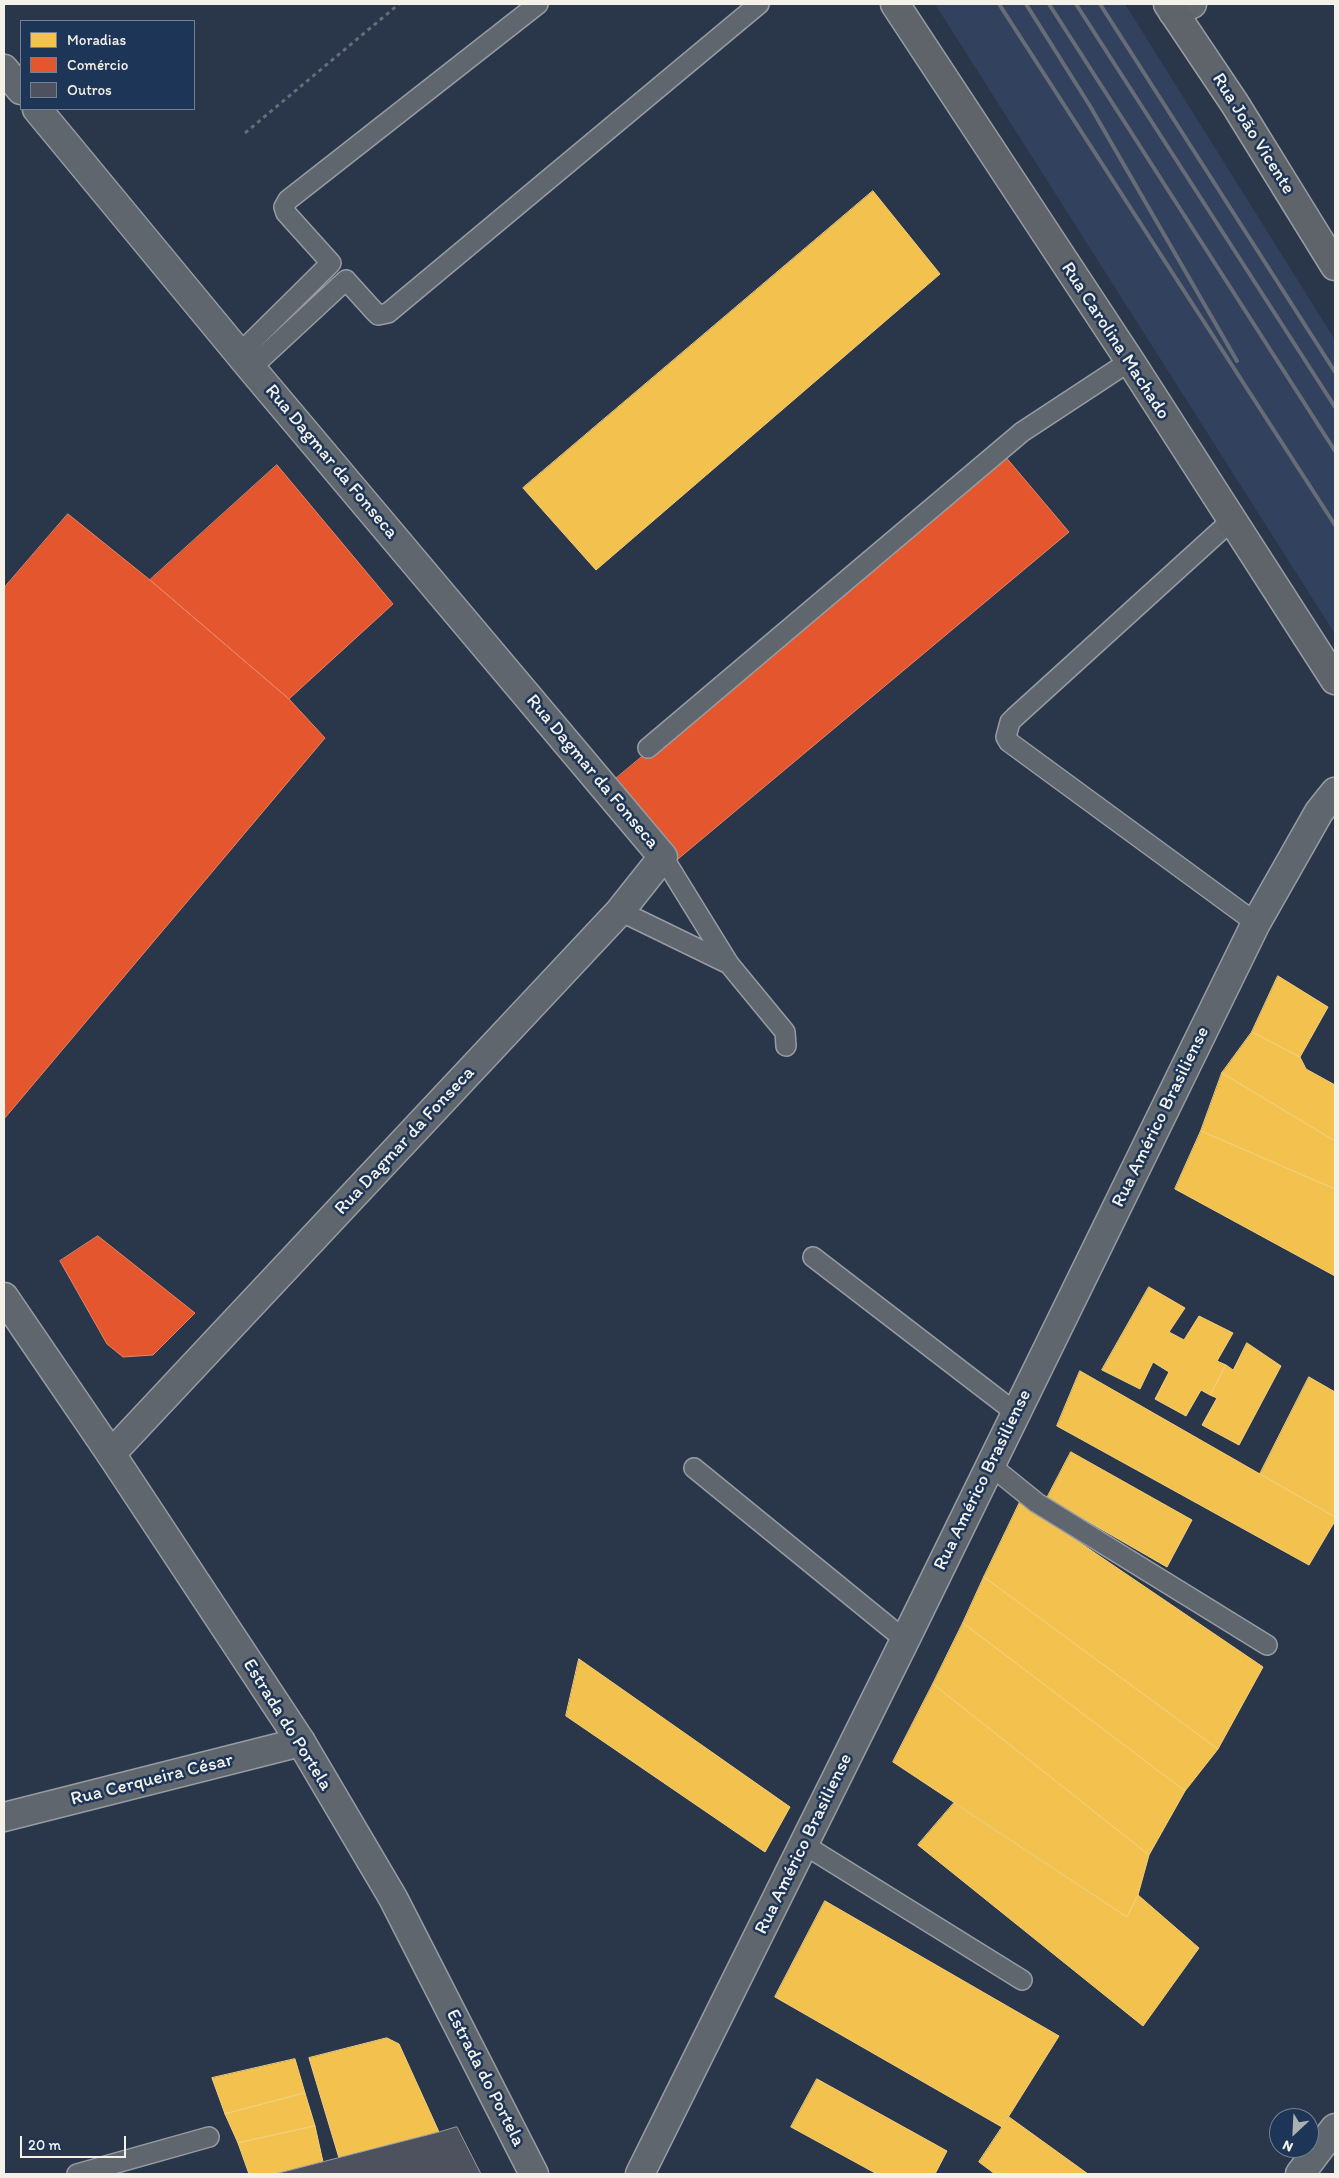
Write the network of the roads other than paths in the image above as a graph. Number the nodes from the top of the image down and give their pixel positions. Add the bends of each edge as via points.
1 (538, 4) edge
2 (759, 4) edge
3 (894, 4) edge
4 (1178, 6) edge
5 (4, 69) edge
6 (20, 89) edge
7 (38, 110) edge
8 (331, 263) junction
9 (1335, 266) edge
10 (346, 280) junction
11 (245, 361) junction
12 (1130, 361) junction
13 (1232, 520) junction
14 (1335, 680) edge
15 (648, 748) dead end
16 (1335, 792) edge
17 (663, 857) junction
18 (620, 911) junction
19 (1256, 923) junction
20 (728, 964) junction
21 (786, 1046) dead end
22 (814, 1257) dead end
23 (5, 1302) edge
24 (1016, 1413) junction
25 (111, 1454) junction
26 (990, 1465) junction
27 (694, 1468) dead end
28 (905, 1640) junction
29 (1267, 1645) dead end
30 (301, 1742) junction
31 (4, 1817) edge
32 (803, 1844) junction
33 (1022, 1980) dead end
34 (1335, 2128) edge
35 (209, 2137) dead end
36 (77, 2174) edge
37 (534, 2174) edge
38 (640, 2174) edge
39 (1300, 2174) edge

1 - 8 lane via 288,200 284,207 286,213
2 - 10 lane via 388,313 378,315 374,312
3 - 12 main road, Rua Carolina Machado
4 - 9 main road, Rua João Vicente
5 - 6 main road
7 - 11 main road, Rua Dagmar da Fonseca
8 - 10 lane
8 - 11 lane
10 - 11 lane
11 - 17 main road, Rua Dagmar da Fonseca
12 - 13 main road, Rua Carolina Machado
12 - 15 lane via 1022,432
13 - 14 main road, Rua Carolina Machado
13 - 19 lane via 1015,716 1006,737
16 - 19 main road, Rua Américo Brasiliense via 1315,820
17 - 18 main road, Rua Dagmar da Fonseca
17 - 20 lane
18 - 20 lane
18 - 25 main road, Rua Dagmar da Fonseca
19 - 24 main road, Rua Américo Brasiliense
20 - 21 lane via 785,1032
22 - 24 lane
23 - 25 main road, Estrada do Portela
24 - 26 main road, Rua Américo Brasiliense
25 - 30 main road, Estrada do Portela
26 - 28 main road, Rua Américo Brasiliense
26 - 29 lane via 1037,1503
27 - 28 lane
28 - 32 main road, Rua Américo Brasiliense
30 - 31 main road, Rua Cerqueira César
30 - 37 main road, Estrada do Portela via 393,1898
32 - 33 lane
32 - 38 main road, Rua Américo Brasiliense
34 - 39 main road
35 - 36 lane

